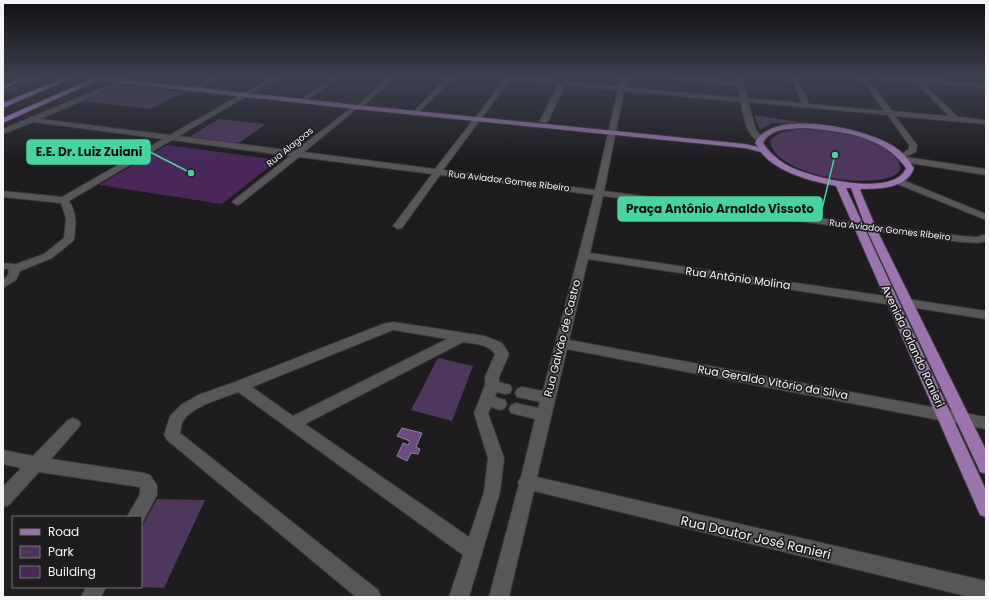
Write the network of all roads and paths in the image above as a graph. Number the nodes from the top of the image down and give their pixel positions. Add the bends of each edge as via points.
1 (35, 106) edge
2 (64, 106) edge
3 (225, 106) edge
4 (358, 106) junction
5 (422, 106) edge
6 (486, 106) edge
7 (552, 106) edge
8 (618, 106) edge
9 (745, 106) edge
10 (807, 106) edge
11 (884, 106) edge
12 (943, 106) edge
13 (418, 110) junction
14 (890, 114) junction
15 (478, 117) junction
16 (32, 120) junction
17 (957, 120) junction
18 (3, 121) edge
19 (544, 122) junction
20 (986, 122) edge
21 (614, 130) junction
22 (3, 132) edge
23 (171, 137) junction
24 (760, 144) junction
25 (298, 154) junction
26 (905, 160) junction
27 (438, 172) junction
28 (986, 172) edge
29 (986, 179) edge
30 (898, 181) junction
31 (839, 184) junction
32 (854, 186) junction
33 (599, 193) junction
34 (5, 196) edge
35 (64, 200) junction
36 (237, 202) dead end
37 (986, 217) edge
38 (398, 226) dead end
39 (864, 227) junction
40 (986, 237) edge
41 (583, 255) junction
42 (3, 266) edge
43 (14, 269) junction
44 (3, 284) edge
45 (892, 301) junction
46 (907, 303) junction
47 (986, 315) edge
48 (462, 337) junction
49 (561, 343) junction
50 (240, 386) junction
51 (522, 393) dead end
52 (547, 398) junction
53 (516, 409) dead end
54 (944, 414) junction
55 (543, 415) junction
56 (963, 418) junction
57 (293, 423) junction
58 (986, 423) edge
59 (73, 424) dead end
60 (3, 457) edge
61 (36, 464) junction
62 (986, 467) edge
63 (526, 482) junction
64 (3, 499) edge
65 (986, 509) edge
66 (137, 516) edge
67 (473, 551) junction
68 (96, 588) edge
69 (986, 591) edge
70 (91, 597) edge
71 (371, 597) edge
72 (459, 597) edge
73 (499, 597) edge

1 - 18 highway
2 - 16 street
3 - 23 street
4 - 13 main road
4 - 15 main road
4 - 25 street, Rua Alagoas
5 - 13 street
6 - 15 street
7 - 19 street
8 - 21 street, Rua Galvão de Castro
9 - 24 street via 752,131
10 - 14 street
11 - 14 street
12 - 17 street
13 - 15 main road
14 - 17 street
14 - 26 street via 914,148
15 - 19 main road
15 - 21 main road
15 - 27 street
16 - 22 street
16 - 23 street, Rua Aviador Gomes Ribeiro
17 - 20 street
19 - 21 main road
21 - 24 main road via 745,146
21 - 33 street, Rua Galvão de Castro
23 - 25 street, Rua Aviador Gomes Ribeiro
23 - 35 street
24 - 26 main road via 765,134 775,130 796,127 822,128 876,141 892,148
24 - 31 main road via 768,158 793,172
25 - 27 street, Rua Aviador Gomes Ribeiro
25 - 36 street, Rua Alagoas
26 - 28 street
26 - 29 street
26 - 30 main road via 910,168 907,175
27 - 33 street, Rua Aviador Gomes Ribeiro
27 - 38 street
30 - 32 main road
30 - 37 street
31 - 32 main road
31 - 39 main road, Avenida Orlando Ranieri
32 - 39 main road, Avenida Orlando Ranieri
33 - 39 street, Rua Aviador Gomes Ribeiro
33 - 41 street, Rua Galvão de Castro
34 - 35 street
35 - 43 street via 70,207 72,222 69,239 48,256
39 - 40 street, Rua Aviador Gomes Ribeiro via 961,239 978,240
39 - 45 main road, Avenida Orlando Ranieri
39 - 46 main road, Avenida Orlando Ranieri
41 - 45 street, Rua Antônio Molina
41 - 49 street, Rua Galvão de Castro
42 - 43 street via 11,266
43 - 44 street via 13,277
45 - 54 main road, Avenida Orlando Ranieri
46 - 47 street
46 - 56 main road, Avenida Orlando Ranieri
48 - 50 street via 387,327
48 - 57 street
48 - 67 street via 498,346 502,354 492,377 495,395 481,414 496,458 492,492
49 - 52 street, Rua Galvão de Castro
49 - 54 street, Rua Geraldo Vitório da Silva
50 - 57 street
50 - 71 street via 203,399 186,409 175,420 172,435
51 - 52 street
52 - 55 street, Rua Galvão de Castro
53 - 55 street
54 - 56 street, Rua Geraldo Vitório da Silva
54 - 65 main road, Avenida Orlando Ranieri
55 - 63 street, Rua Galvão de Castro
56 - 58 street, Rua Geraldo Vitório da Silva
56 - 62 main road, Avenida Orlando Ranieri
57 - 67 street
59 - 61 street
60 - 61 street
61 - 64 street
61 - 66 street via 144,480 149,485 148,495
63 - 69 street, Rua Doutor José Ranieri
63 - 73 street, Rua Galvão de Castro
67 - 72 street
68 - 70 street

